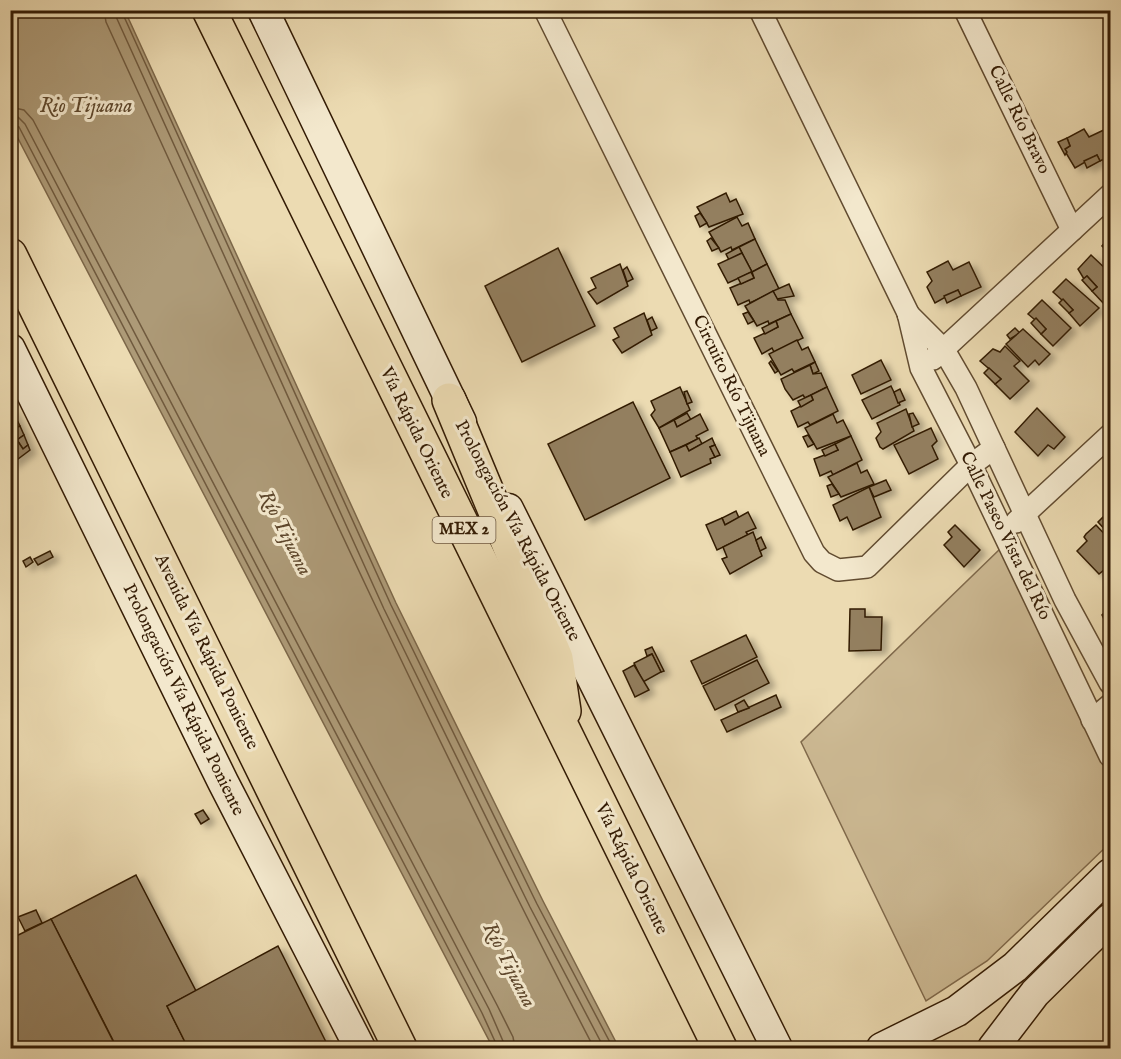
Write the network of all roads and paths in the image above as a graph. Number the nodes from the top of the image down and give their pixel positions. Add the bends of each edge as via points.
1 (209, 10) edge
2 (263, 10) edge
3 (545, 10) edge
4 (760, 10) edge
5 (965, 10) edge
6 (1110, 195) edge
7 (1072, 230) junction
8 (10, 255) edge
9 (908, 314) junction
10 (10, 349) edge
11 (944, 350) junction
12 (921, 368) junction
13 (449, 400) junction
14 (1110, 435) edge
15 (994, 448) junction
16 (971, 465) junction
17 (1026, 515) junction
18 (1002, 531) junction
19 (1110, 683) edge
20 (1110, 705) edge
21 (1092, 720) junction
22 (569, 743) junction
23 (1110, 756) edge
24 (1110, 874) edge
25 (1110, 919) edge
26 (780, 1044) edge
27 (360, 1048) edge
28 (400, 1048) edge
29 (720, 1048) edge
30 (882, 1048) edge
31 (993, 1048) edge

1 - 22 highway, Vía Rápida Oriente / MEX 2
2 - 13 main road, Prolongación Vía Rápida Oriente
3 - 16 street, Circuito Río Tijuana via 822,562 838,570 867,567
4 - 9 street, Calle Paseo Vista del Río
5 - 7 street, Calle Río Bravo
6 - 7 street
7 - 11 street
8 - 28 highway, Avenida Vía Rápida Poniente
9 - 11 street, Calle Paseo Vista del Río
9 - 12 street, Calle Paseo Vista del Río
10 - 27 main road, Prolongación Vía Rápida Poniente via 223,782
11 - 12 street
11 - 15 street, Calle Paseo Vista del Río
12 - 16 street, Calle Paseo Vista del Río
13 - 22 highway via 556,658
13 - 26 main road, Prolongación Vía Rápida Oriente via 523,536
14 - 17 street
15 - 16 street, Circuito Río Tijuana
15 - 17 street, Calle Paseo Vista del Río
16 - 18 street, Calle Paseo Vista del Río
17 - 18 street
17 - 19 street, Calle Paseo Vista del Río via 1065,600
18 - 21 street, Calle Paseo Vista del Río
20 - 21 street
21 - 23 street, Calle Paseo Vista del Río
22 - 29 highway, Vía Rápida Oriente / MEX 2
24 - 30 main road via 998,979 957,1011
25 - 31 main road via 1035,993

